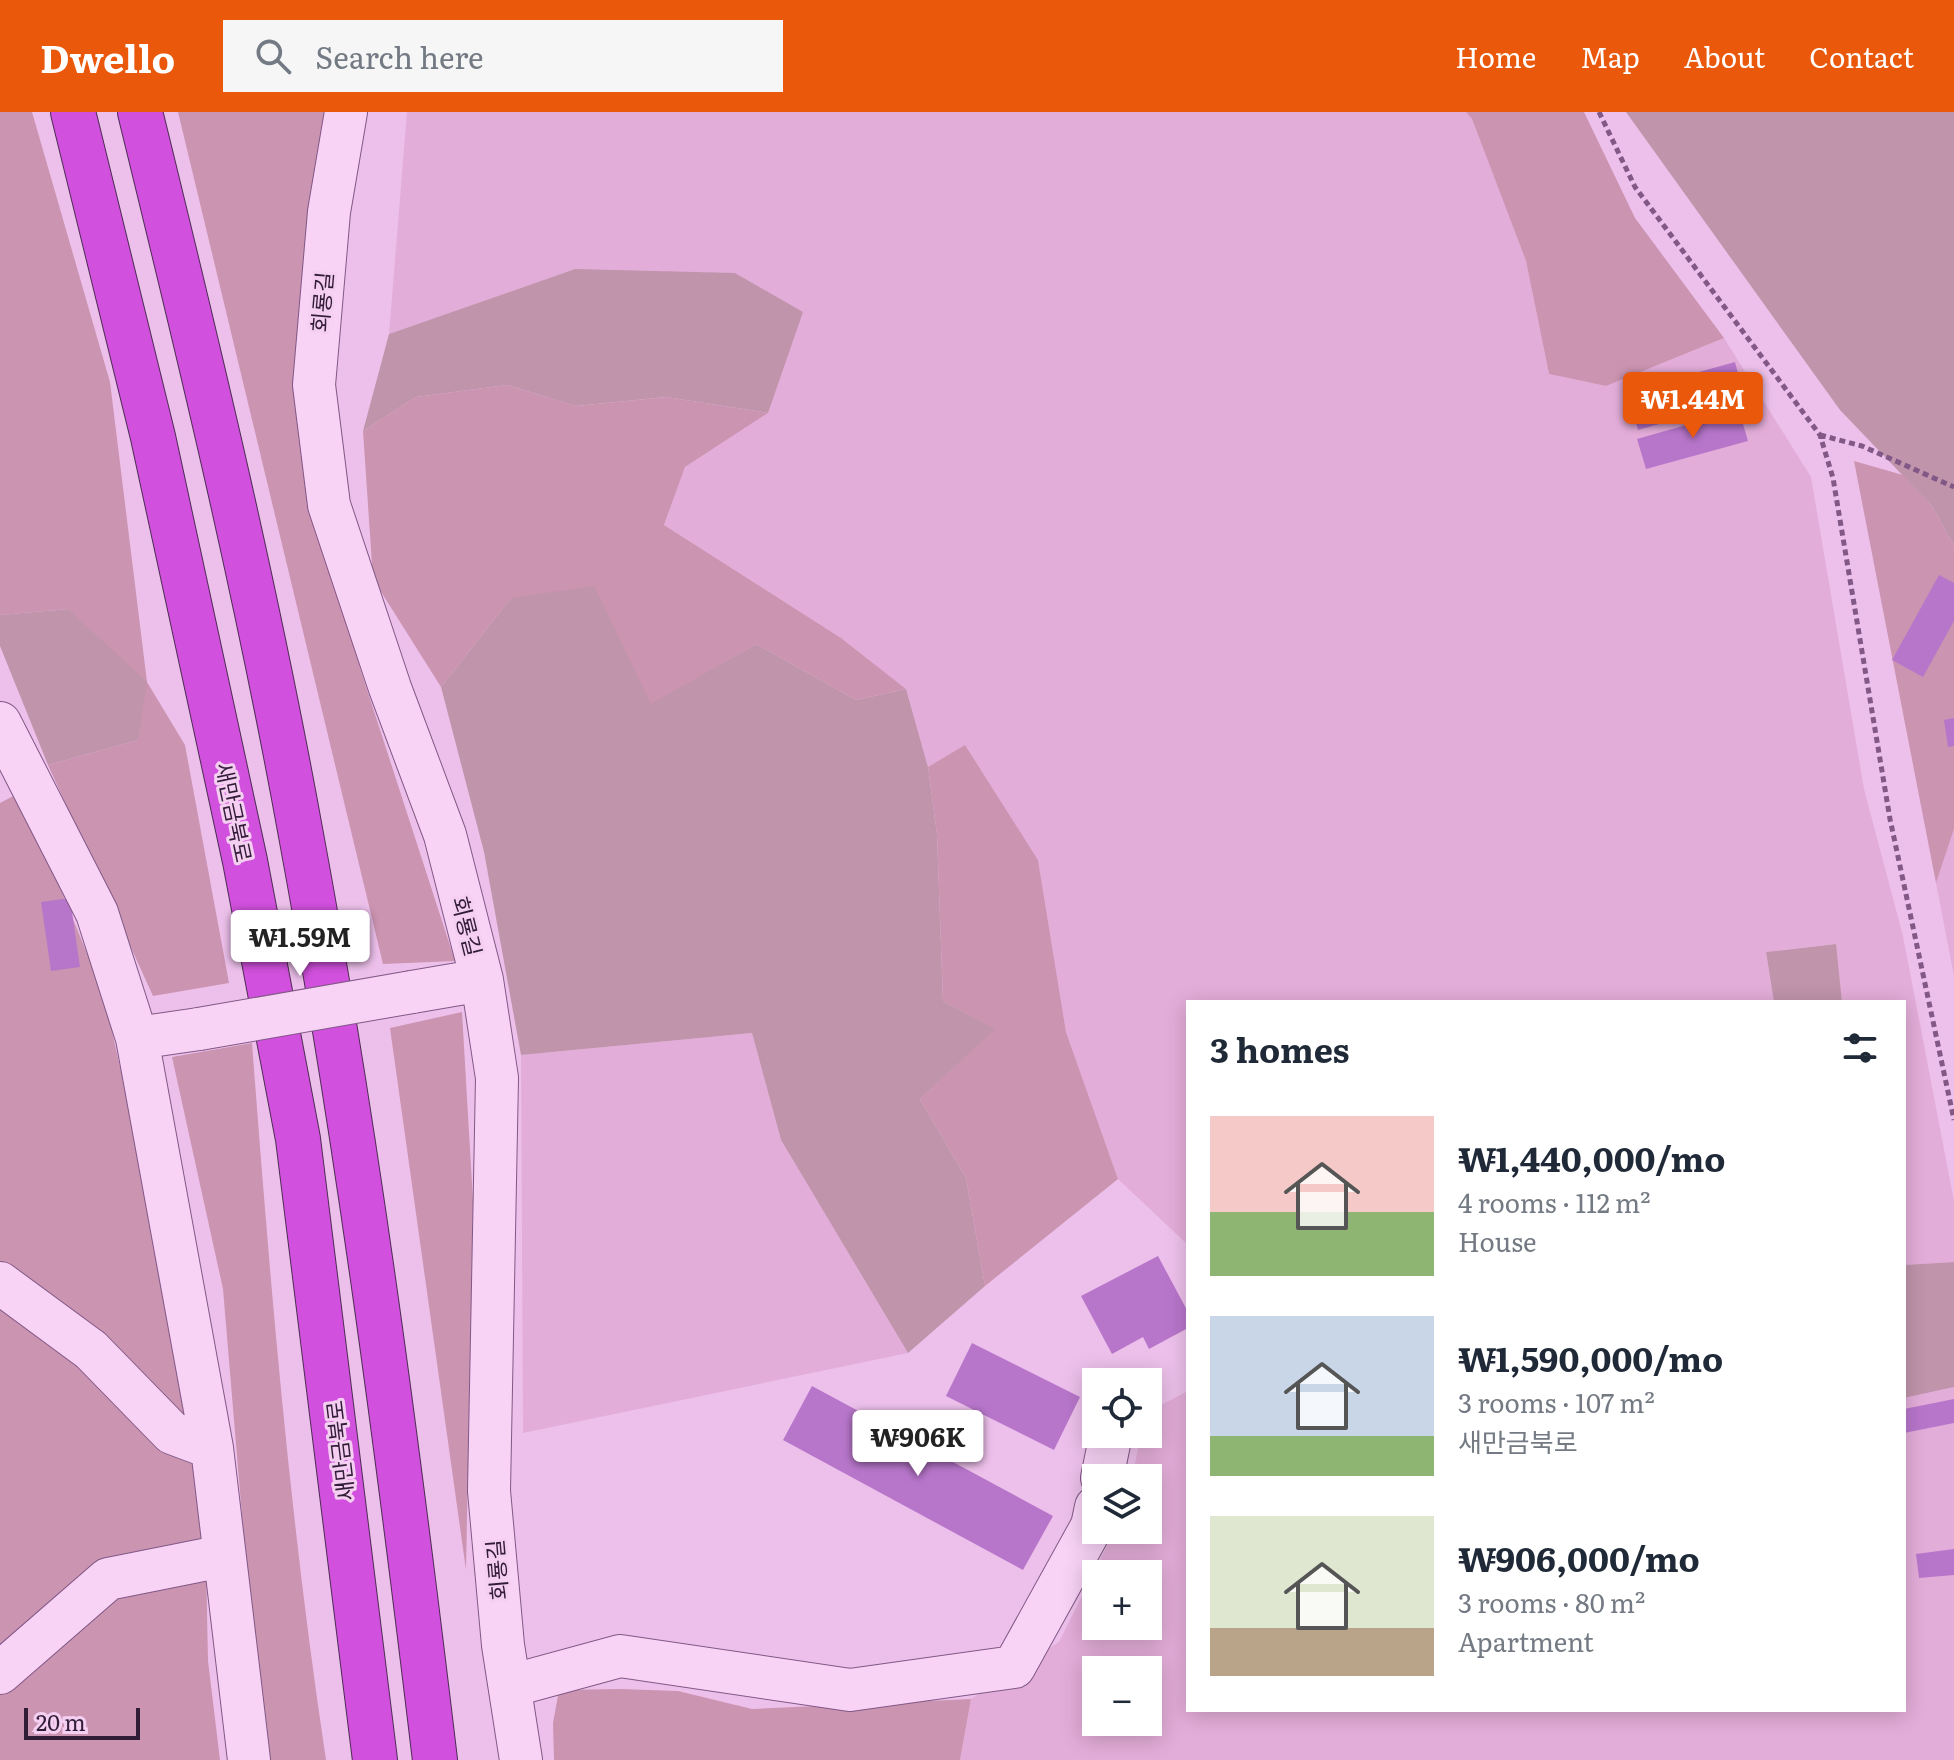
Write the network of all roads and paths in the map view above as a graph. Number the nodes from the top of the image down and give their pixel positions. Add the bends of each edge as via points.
1 (73, 112) edge
2 (140, 112) edge
3 (346, 112) edge
4 (1599, 112) edge
5 (1820, 435) junction
6 (1954, 487) edge
7 (0, 723) edge
8 (482, 980) junction
9 (137, 1038) junction
10 (1954, 1120) edge
11 (0, 1283) edge
12 (212, 1448) junction
13 (1082, 1544) edge
14 (223, 1556) junction
15 (0, 1673) edge
16 (510, 1686) junction
17 (249, 1760) edge
18 (375, 1760) edge
19 (435, 1760) edge
20 (521, 1760) edge

1 - 18 highway, 새만금북로 via 156,452 245,861 298,1139
2 - 19 highway via 216,423 301,834 389,1380
3 - 8 street, 회룡길 via 329,212 314,385 329,505 445,835
4 - 5 path via 1635,187
5 - 6 path via 1862,446
5 - 10 path via 1833,478 1890,819
7 - 9 street via 97,913
8 - 9 street, bridge
8 - 16 street, 회룡길 via 497,1078 489,1491
9 - 12 street
11 - 12 street via 91,1350 172,1433
12 - 14 street
13 - 16 street via 1014,1667 850,1690 620,1656
14 - 15 street via 108,1579
14 - 17 street
16 - 20 street, 회룡길

